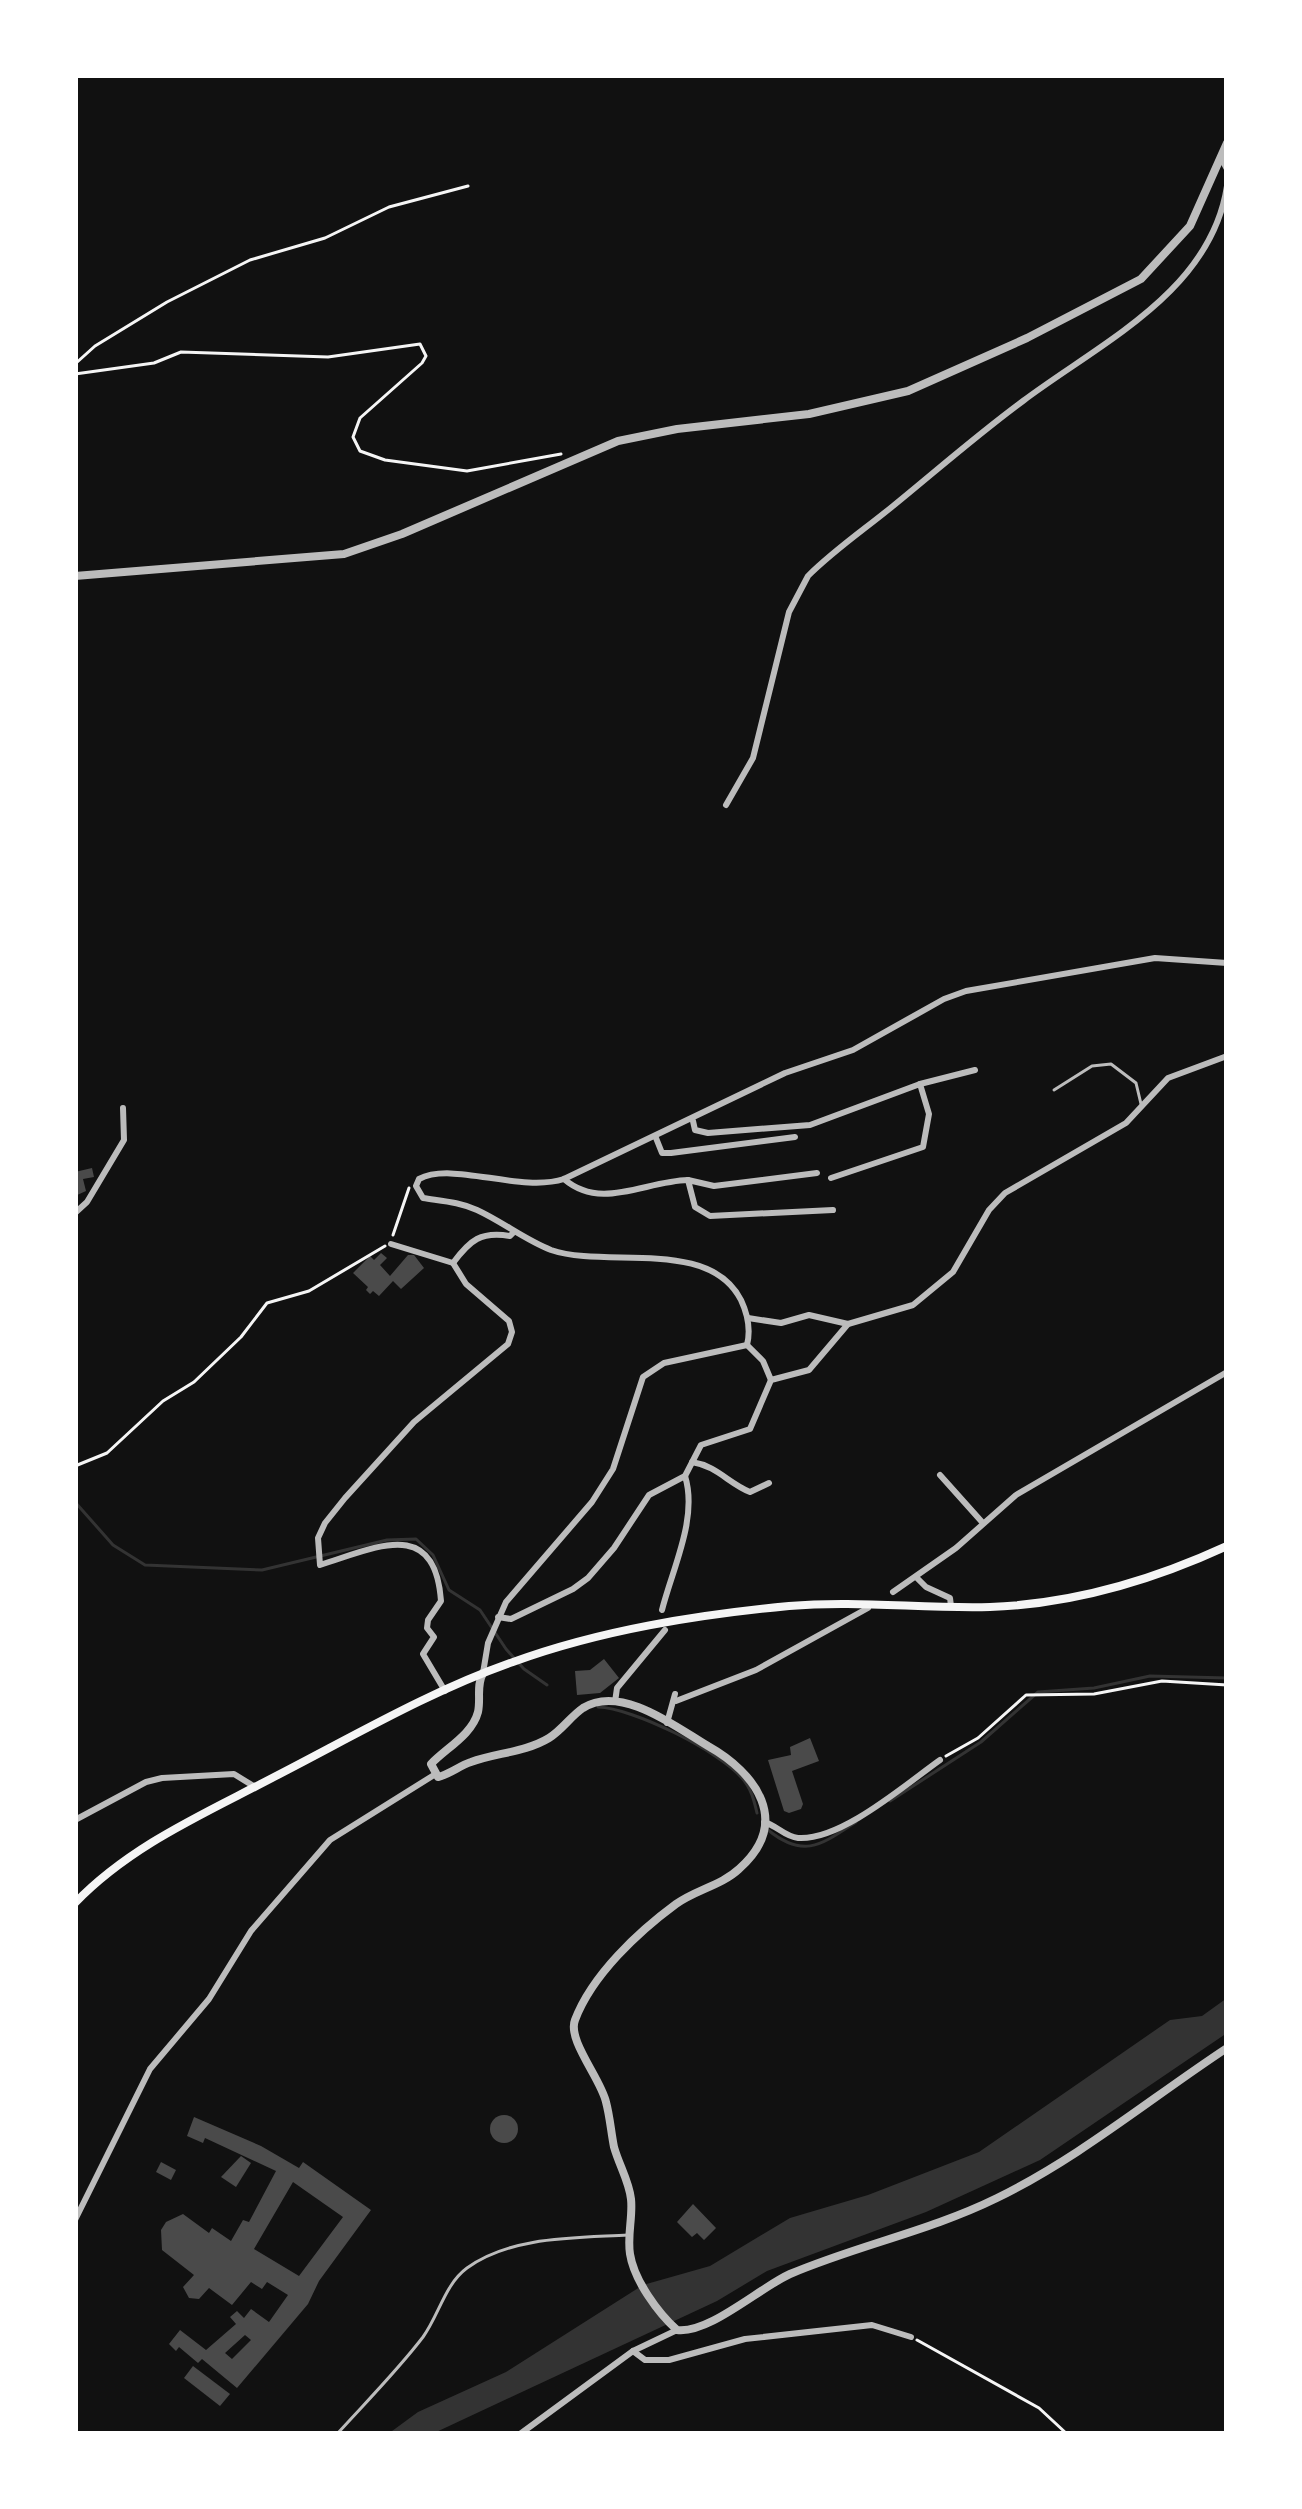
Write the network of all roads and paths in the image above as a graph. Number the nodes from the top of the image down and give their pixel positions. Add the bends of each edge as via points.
1 (1227, 142) edge
2 (1221, 158) junction
3 (1227, 169) edge
4 (468, 186) dead end
5 (1227, 186) edge
6 (75, 364) edge
7 (75, 374) edge
8 (560, 454) dead end
9 (75, 576) edge
10 (725, 805) dead end
11 (1227, 963) edge
12 (1227, 1056) edge
13 (974, 1070) dead end
14 (920, 1084) junction
15 (1054, 1090) dead end
16 (1141, 1104) junction
17 (123, 1108) dead end
18 (693, 1119) junction
19 (795, 1137) dead end
20 (656, 1138) junction
21 (817, 1173) dead end
22 (831, 1178) dead end
23 (563, 1179) junction
24 (688, 1180) junction
25 (416, 1186) junction
26 (833, 1210) dead end
27 (75, 1213) edge
28 (514, 1232) junction
29 (391, 1244) junction
30 (453, 1264) junction
31 (748, 1318) junction
32 (848, 1324) junction
33 (747, 1345) junction
34 (1227, 1372) edge
35 (771, 1381) junction
36 (692, 1462) junction
37 (75, 1466) edge
38 (940, 1475) dead end
39 (685, 1476) junction
40 (769, 1483) dead end
41 (982, 1522) junction
42 (1227, 1546) edge
43 (917, 1577) junction
44 (893, 1592) dead end
45 (951, 1606) junction
46 (868, 1608) dead end
47 (662, 1610) dead end
48 (498, 1617) junction
49 (665, 1630) dead end
50 (483, 1673) junction
51 (1227, 1684) edge
52 (445, 1690) junction
53 (615, 1702) junction
54 (668, 1723) junction
55 (940, 1760) joint
56 (434, 1775) junction
57 (255, 1787) junction
58 (75, 1820) edge
59 (764, 1822) junction
60 (75, 1903) edge
61 (1227, 2048) edge
62 (75, 2220) edge
63 (629, 2235) junction
64 (674, 2328) junction
65 (911, 2337) joint
66 (634, 2350) junction
67 (338, 2434) edge
68 (520, 2434) edge
69 (1067, 2434) edge

1 - 2 street
2 - 3 street
2 - 9 street via 1190,226 1141,279 908,392 618,441 344,554
4 - 6 path via 250,260 167,302
5 - 10 street via 1200,256 1166,296 1024,400 821,563 797,592 753,758
7 - 8 path via 181,352 328,357 420,344 422,363 360,418 353,437 360,451 466,471
11 - 18 street via 1155,958 966,991
12 - 16 street via 1168,1078
13 - 14 street
14 - 18 street via 810,1125 708,1133 695,1130
14 - 22 street via 929,1114 923,1147
15 - 16 lane via 1073,1074 1111,1064 1136,1083
16 - 32 street via 1126,1123 1005,1193 952,1272 913,1305
17 - 27 street via 124,1140
18 - 20 street
19 - 20 street via 671,1154
20 - 23 street
21 - 24 street via 715,1186
23 - 24 street via 596,1195
23 - 25 street via 525,1185 430,1174
24 - 26 street via 695,1207 710,1216
25 - 28 street via 423,1198 478,1210
25 - 29 path via 409,1187
28 - 30 street via 479,1236
28 - 31 street via 578,1256 694,1266 736,1292
29 - 30 street
29 - 37 path via 309,1291 267,1303 194,1382 106,1453
30 - 52 street via 509,1321 508,1344 414,1422 318,1538 320,1565 402,1544 429,1556 442,1594 423,1654
31 - 32 street via 808,1315
31 - 33 street
32 - 35 street via 809,1370
33 - 35 street
33 - 48 street via 664,1363 643,1377 613,1469
34 - 41 street
35 - 36 street via 750,1429 707,1441
36 - 39 street
36 - 40 street via 750,1492
38 - 41 street
39 - 47 street via 688,1524
39 - 48 street via 650,1495 573,1589 511,1619
41 - 43 street
42 - 45 main road via 1068,1599
43 - 44 street
43 - 45 street
45 - 50 main road via 768,1608 626,1630
46 - 54 street via 756,1670 675,1698
48 - 50 street
49 - 53 street via 617,1688
50 - 52 main road
50 - 56 street via 473,1724 431,1764
51 - 55 path via 1026,1695
52 - 57 main road
53 - 54 street
53 - 56 street via 582,1709 535,1744
54 - 59 street via 746,1771
55 - 59 street via 819,1835 791,1837
56 - 62 street via 330,1840 251,1931 209,1999 150,2069
57 - 58 street via 234,1774 162,1778
57 - 60 main road via 116,1864
59 - 63 street via 746,1861 650,1925 573,2024 606,2099 632,2200
61 - 64 street via 997,2198 789,2275 698,2329
63 - 64 street via 643,2285
63 - 67 lane via 522,2245 473,2264 454,2279 415,2347
64 - 66 street
65 - 66 street via 872,2325 746,2339 669,2360 645,2360
65 - 69 path via 1040,2408
66 - 68 street

